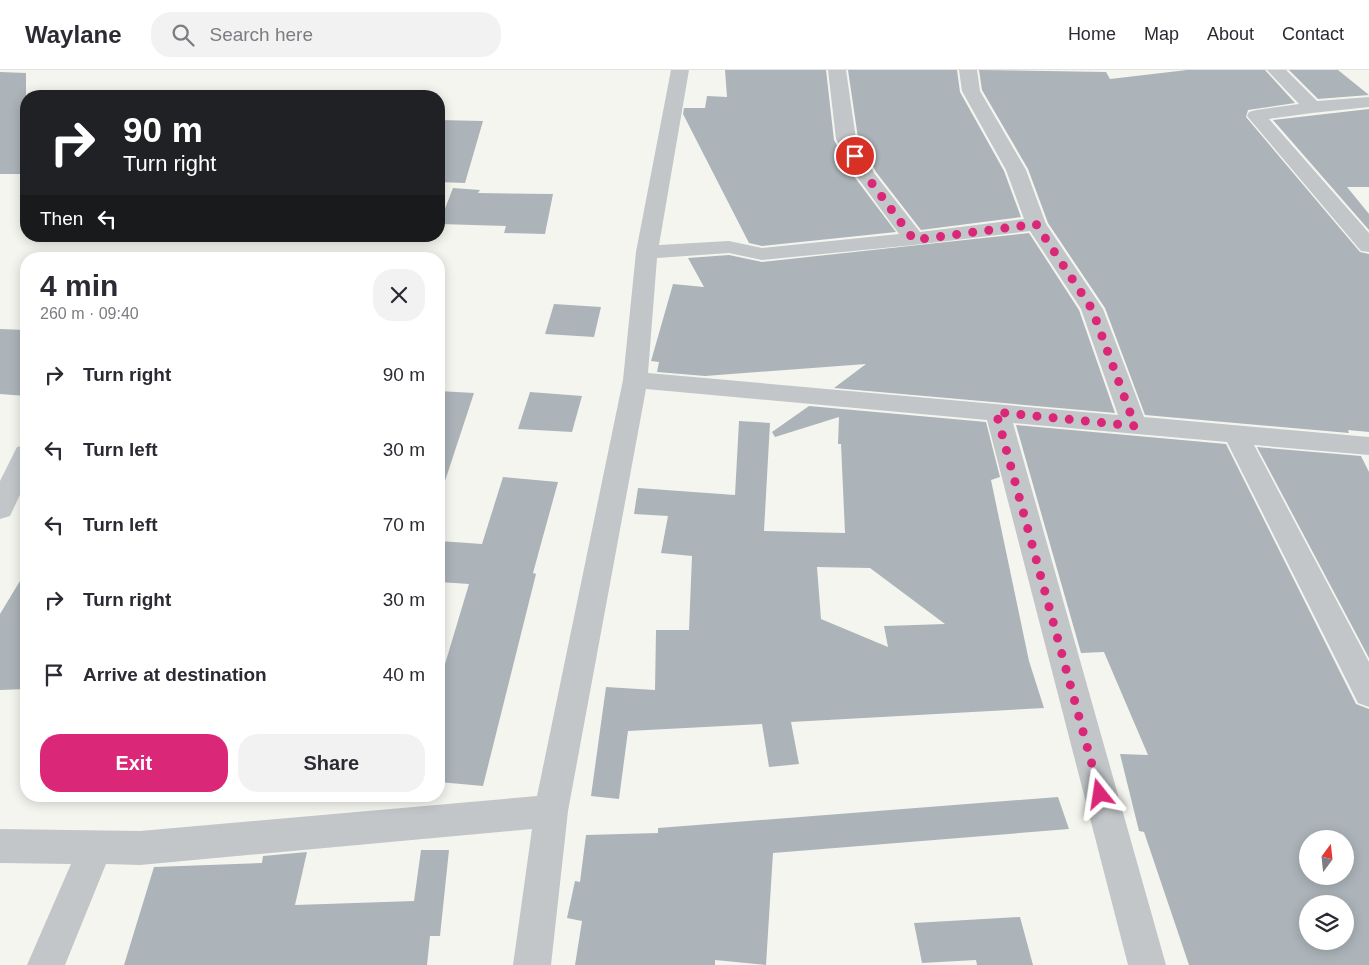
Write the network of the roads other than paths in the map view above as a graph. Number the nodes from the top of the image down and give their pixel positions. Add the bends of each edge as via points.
1 (680, 70) edge
2 (837, 70) edge
3 (968, 70) edge
4 (1276, 70) edge
5 (1369, 102) edge
6 (1312, 107) junction
7 (1036, 224) junction
8 (914, 240) junction
9 (1369, 246) edge
10 (646, 252) junction
11 (635, 380) junction
12 (996, 412) junction
13 (1135, 426) junction
14 (1236, 434) junction
15 (1369, 446) edge
16 (20, 467) edge
17 (0, 509) edge
18 (1369, 693) edge
19 (551, 811) junction
20 (0, 846) edge
21 (96, 848) junction
22 (46, 965) edge
23 (532, 965) edge
24 (1147, 965) edge

1 - 10 street
2 - 8 street via 846,139 865,174
3 - 7 street via 971,91 1016,170
4 - 6 street
5 - 6 street
6 - 9 street via 1256,116
7 - 8 street
7 - 13 street via 1092,309
8 - 10 street via 762,254 729,247
10 - 11 street
11 - 12 street
11 - 19 street
12 - 13 street
12 - 24 street
13 - 14 street
14 - 15 street
14 - 18 street
16 - 17 street
19 - 21 street via 140,848
19 - 23 street
20 - 21 street
21 - 22 street

